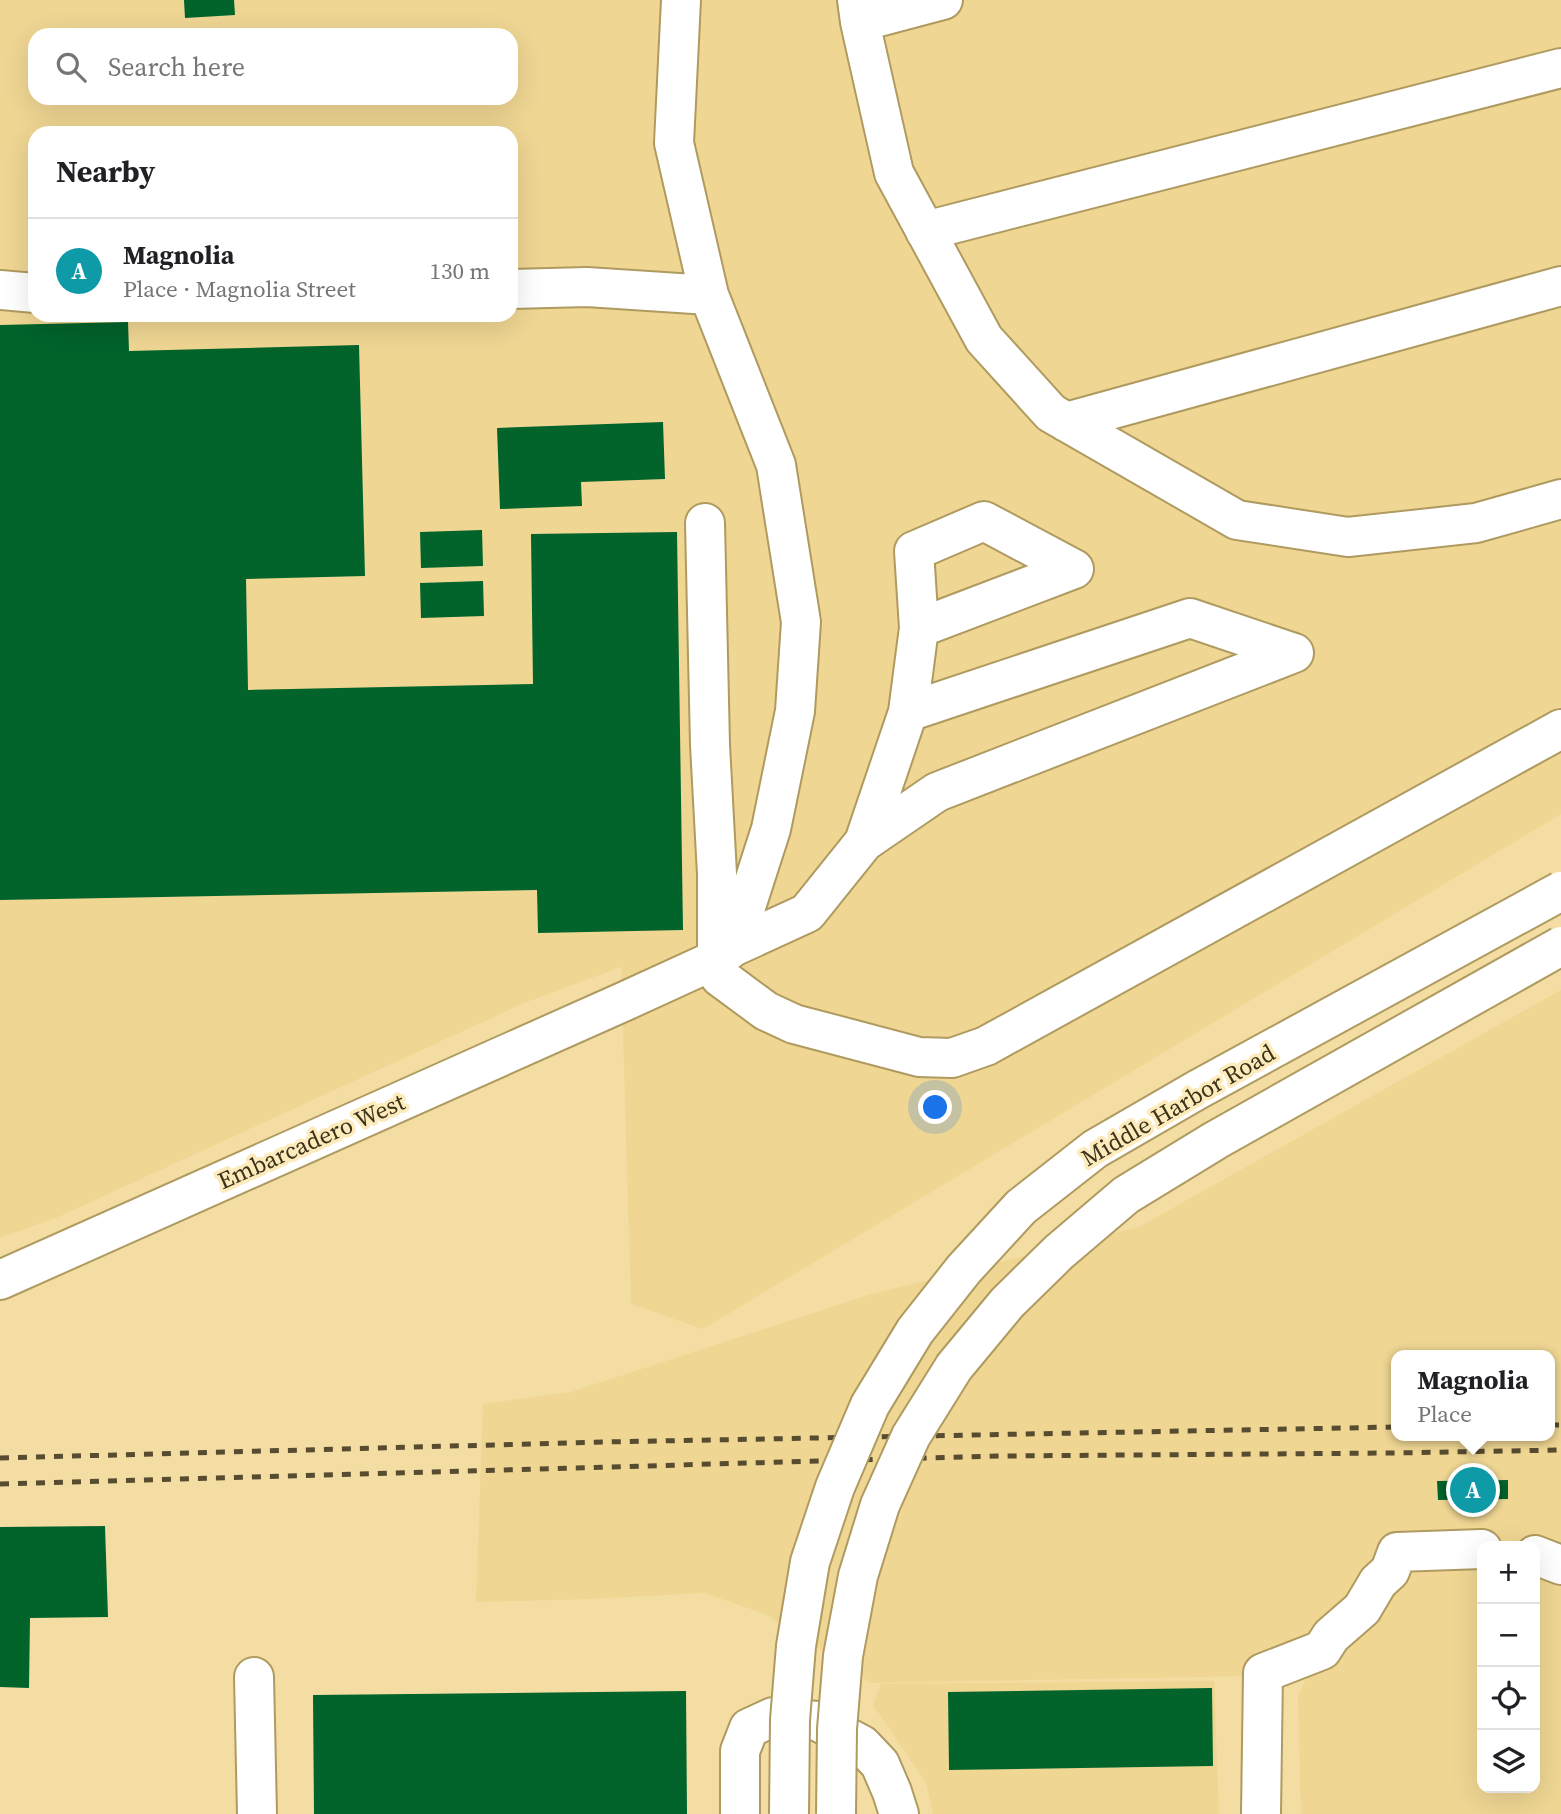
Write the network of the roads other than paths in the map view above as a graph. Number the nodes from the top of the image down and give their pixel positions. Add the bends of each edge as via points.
1 (681, 0) edge
2 (943, 0) edge
3 (858, 11) edge
4 (1561, 68) edge
5 (925, 231) junction
6 (1561, 286) edge
7 (518, 289) edge
8 (0, 290) edge
9 (28, 292) edge
10 (709, 295) junction
11 (1066, 422) junction
12 (1561, 499) edge
13 (705, 523) dead end
14 (919, 628) dead end
15 (908, 712) junction
16 (1561, 729) edge
17 (864, 842) junction
18 (1561, 891) edge
19 (1561, 946) edge
20 (725, 953) junction
21 (0, 1280) edge
22 (1477, 1549) edge
23 (1540, 1557) edge
24 (1561, 1565) edge
25 (254, 1676) dead end
26 (257, 1814) edge
27 (740, 1814) edge
28 (789, 1814) edge
29 (836, 1814) edge
30 (899, 1814) edge
31 (1261, 1814) edge

1 - 10 main road via 674,143
2 - 3 main road
3 - 5 main road via 894,173
4 - 5 main road
5 - 11 main road via 984,339 1051,413
6 - 11 main road
7 - 10 main road via 587,286
8 - 9 main road
10 - 20 main road via 776,465 802,622 795,711 771,829
11 - 12 main road via 1237,520 1348,537 1476,523
13 - 20 main road via 710,745
14 - 15 main road
15 - 17 main road
15 - 17 main road via 1190,618 1294,653 937,792
16 - 20 main road via 986,1046 952,1058 919,1057 794,1024 766,1012 720,978
17 - 20 main road via 807,913
18 - 28 main road, Middle Harbor Road, bridge via 1095,1149 1021,1207 964,1269 915,1331 870,1405 810,1562 796,1646
19 - 29 main road, Middle Harbor Road, bridge via 1126,1195 1007,1303 954,1367 911,1436 880,1505 858,1576 843,1656
20 - 21 main road, Embarcadero West
22 - 31 main road via 1397,1552 1390,1571 1362,1609 1322,1650 1263,1673
23 - 24 main road
25 - 26 main road
27 - 30 main road via 740,1751 749,1728 773,1717 817,1721 862,1745 880,1764

